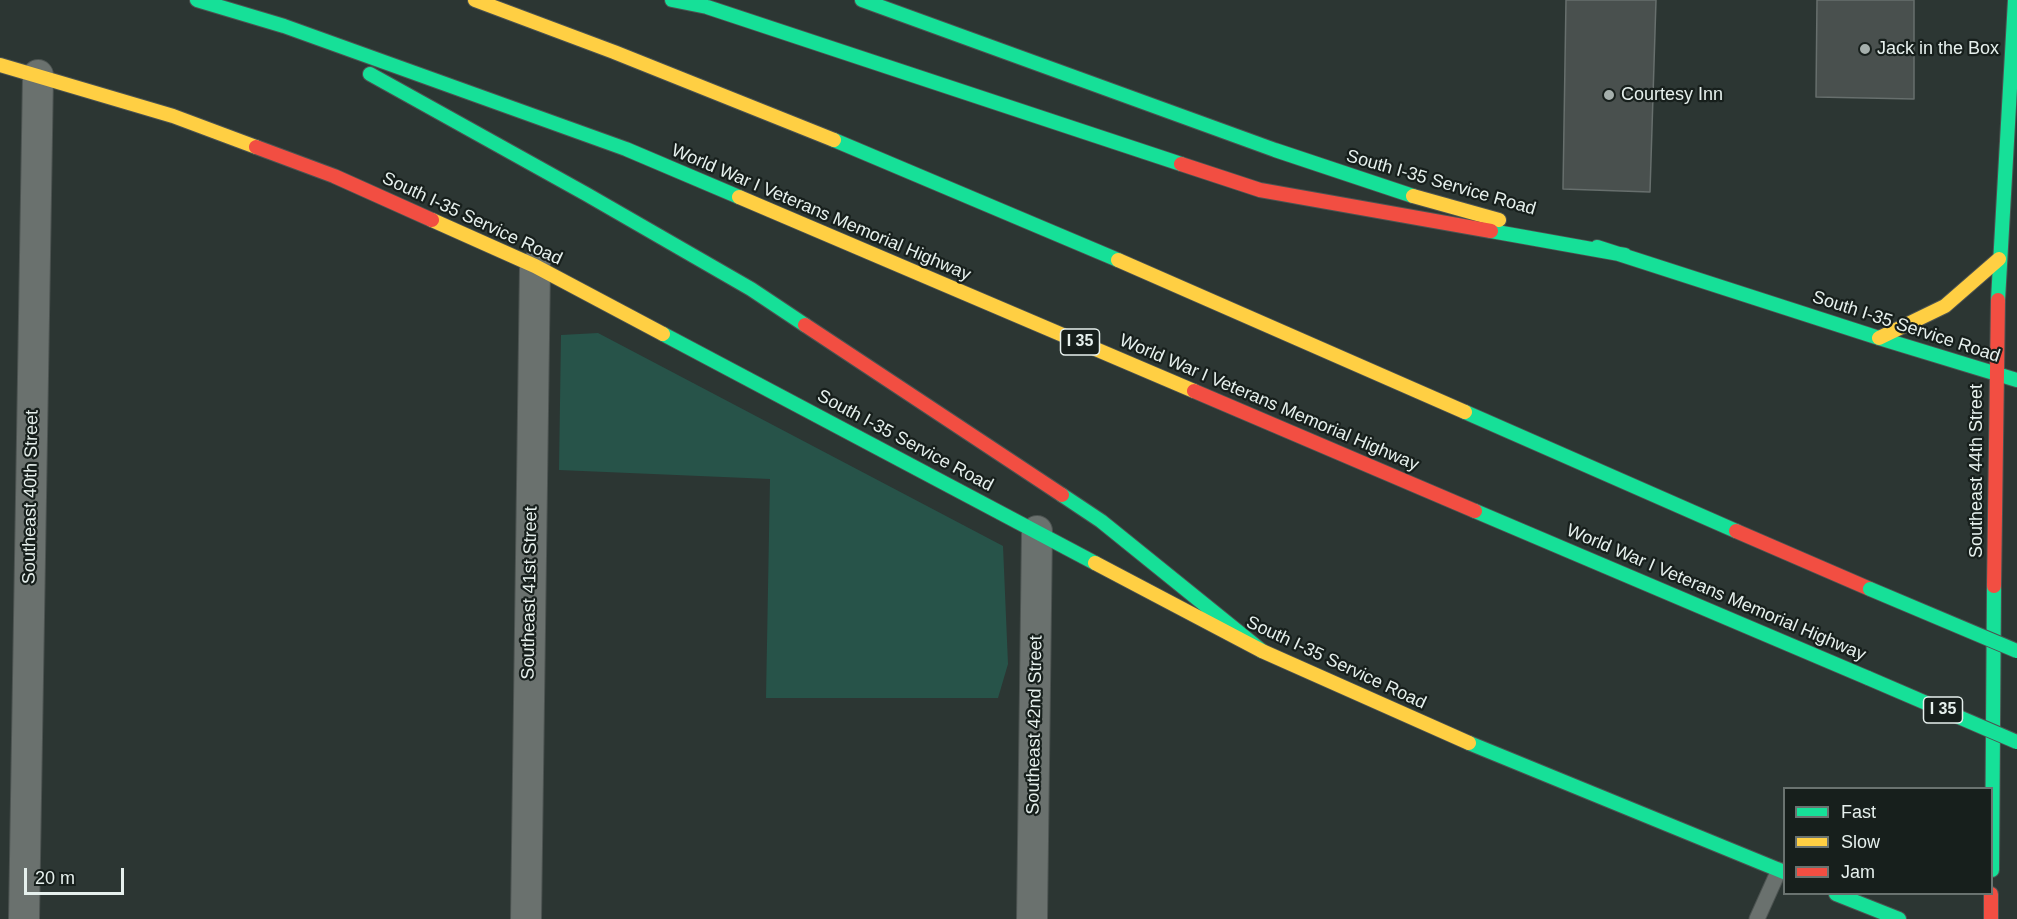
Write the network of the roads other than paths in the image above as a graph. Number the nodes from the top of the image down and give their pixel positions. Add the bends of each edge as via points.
1 (197, 0) edge
2 (475, 0) edge
3 (672, 0) edge
4 (862, 0) edge
5 (2015, 0) edge
6 (284, 26) junction
7 (0, 65) edge
8 (38, 75) junction
9 (1625, 255) junction
10 (1999, 259) junction
11 (535, 266) junction
12 (1879, 338) junction
13 (1996, 375) junction
14 (2017, 380) edge
15 (1037, 531) junction
16 (1262, 651) junction
17 (2017, 651) edge
18 (2017, 742) edge
19 (1993, 787) edge
20 (1782, 871) edge
21 (1839, 895) edge
22 (1991, 895) edge
23 (24, 919) edge
24 (526, 919) edge
25 (1032, 919) edge
26 (1757, 919) edge
27 (1899, 919) edge
28 (1991, 919) edge

1 - 6 main road, World War I Veterans Memorial Highway / I 35
2 - 17 main road, bridge via 813,131 1091,248
3 - 9 main road via 707,7 1260,190
4 - 9 main road, South I-35 Service Road via 1392,190
5 - 10 main road, Southeast 44th Street
6 - 16 main road via 751,289 1101,521
6 - 18 main road, World War I Veterans Memorial Highway / I 35, bridge via 626,149
7 - 8 main road, South I-35 Service Road
8 - 11 main road, South I-35 Service Road via 173,116 334,176
8 - 23 street, Southeast 40th Street
9 - 12 main road, South I-35 Service Road
10 - 12 main road via 1945,306
10 - 13 main road, Southeast 44th Street
11 - 15 main road, South I-35 Service Road
11 - 24 street, Southeast 41st Street
12 - 13 main road, South I-35 Service Road
13 - 14 main road, South I-35 Service Road
13 - 19 main road, Southeast 44th Street
15 - 16 main road, South I-35 Service Road
15 - 25 street, Southeast 42nd Street
16 - 20 main road, South I-35 Service Road via 1444,733
20 - 26 lane
21 - 27 main road
22 - 28 main road

